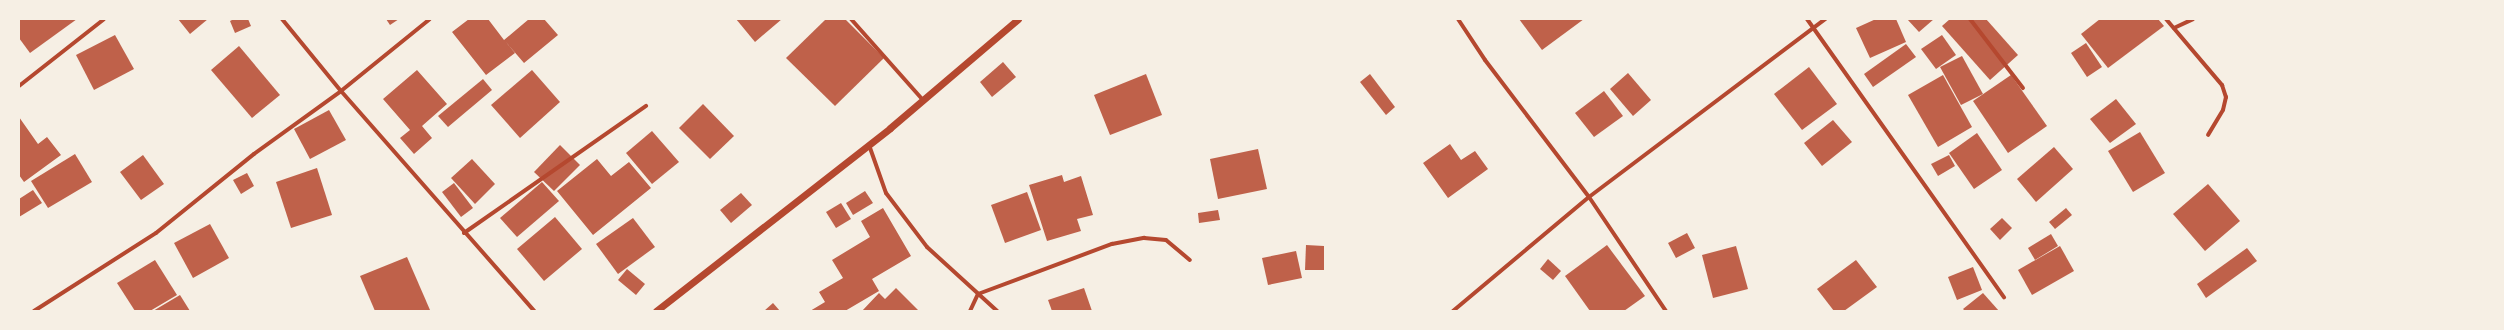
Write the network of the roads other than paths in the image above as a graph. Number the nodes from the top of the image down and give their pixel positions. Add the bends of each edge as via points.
1 (104, 19) edge
2 (282, 19) edge
3 (430, 19) edge
4 (850, 19) edge
5 (1018, 19) edge
6 (1458, 19) edge
7 (1807, 19) edge
8 (1825, 19) edge
9 (1970, 19) edge
10 (2166, 19) edge
11 (2193, 19) edge
12 (2174, 28) junction
13 (1814, 29) junction
14 (19, 86) edge
15 (2023, 88) dead end
16 (341, 91) junction
17 (923, 100) junction
18 (646, 106) dead end
19 (2208, 134) dead end
20 (869, 145) junction
21 (1588, 197) junction
22 (464, 233) junction
23 (1190, 260) dead end
24 (978, 294) junction
25 (2004, 298) dead end
26 (34, 311) edge
27 (534, 311) edge
28 (656, 311) edge
29 (970, 311) edge
30 (997, 311) edge
31 (1453, 311) edge
32 (1666, 311) edge

1 - 14 street
2 - 16 street
3 - 16 street
4 - 17 street
5 - 17 street
6 - 21 street via 1485,60
7 - 13 street
8 - 13 street
9 - 15 street
10 - 12 street
11 - 12 street
12 - 19 street via 2222,85 2226,97 2223,110
13 - 21 street
13 - 25 street
16 - 22 street
16 - 26 street via 254,154 156,233
17 - 20 street
18 - 22 street
20 - 24 street via 886,193 927,247
20 - 28 street
21 - 31 street
21 - 32 street
22 - 27 street
23 - 24 street via 1166,240 1144,238 1112,244
24 - 29 street
24 - 30 street

